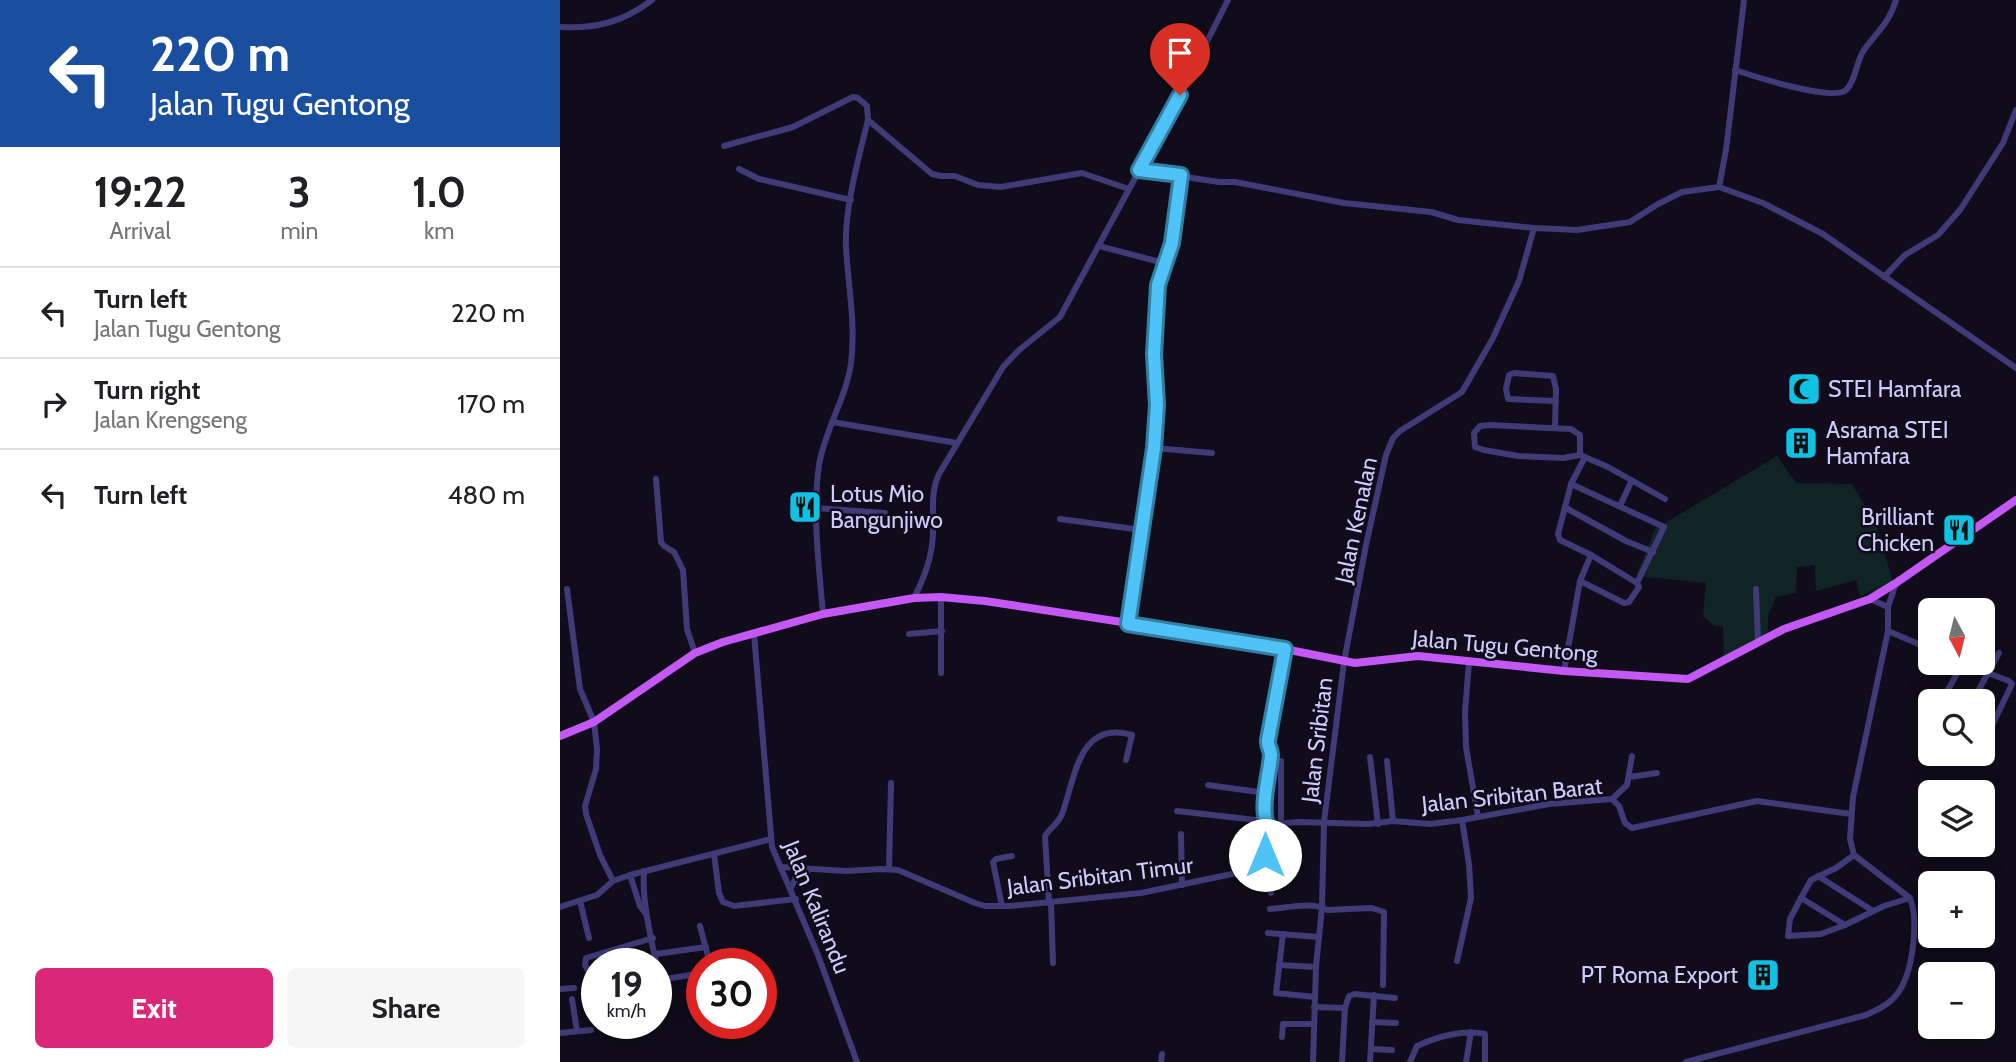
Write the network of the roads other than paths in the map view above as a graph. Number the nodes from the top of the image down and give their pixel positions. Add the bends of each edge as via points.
1 (652, 0) edge
2 (1228, 0) edge
3 (1744, 0) edge
4 (1896, 0) edge
5 (560, 27) edge
6 (1735, 70) junction
7 (2016, 110) edge
8 (868, 121) junction
9 (724, 146) dead end
10 (739, 169) dead end
11 (1139, 170) junction
12 (1181, 175) junction
13 (1719, 187) junction
14 (1129, 189) junction
15 (852, 200) junction
16 (1534, 228) junction
17 (1099, 246) junction
18 (1164, 262) junction
19 (1884, 277) junction
20 (2016, 368) edge
21 (1555, 401) junction
22 (832, 422) junction
23 (1555, 428) junction
24 (957, 443) junction
25 (1154, 448) junction
26 (1212, 453) dead end
27 (1582, 456) junction
28 (656, 480) dead end
29 (1631, 482) junction
30 (1571, 484) junction
31 (1665, 499) dead end
32 (2016, 500) edge
33 (1620, 506) junction
34 (816, 508) junction
35 (1566, 509) junction
36 (885, 513) dead end
37 (1060, 519) dead end
38 (1142, 530) junction
39 (1654, 552) junction
40 (1591, 555) junction
41 (1580, 581) junction
42 (1637, 583) junction
43 (1896, 583) junction
44 (567, 589) dead end
45 (1756, 589) dead end
46 (941, 597) junction
47 (914, 598) junction
48 (1870, 598) junction
49 (1888, 607) junction
50 (823, 614) junction
51 (1128, 624) junction
52 (942, 631) junction
53 (1888, 631) junction
54 (754, 634) junction
55 (909, 634) dead end
56 (1758, 642) junction
57 (1918, 644) edge
58 (1285, 649) junction
59 (695, 653) junction
60 (2000, 653) dead end
61 (1995, 660) edge
62 (1345, 662) junction
63 (1469, 662) junction
64 (1564, 671) junction
65 (941, 673) dead end
66 (1995, 675) edge
67 (1995, 720) edge
68 (593, 722) junction
69 (560, 736) edge
70 (1632, 756) dead end
71 (1370, 757) dead end
72 (1126, 760) dead end
73 (1280, 761) dead end
74 (1387, 761) dead end
75 (1657, 773) dead end
76 (1267, 777) junction
77 (1629, 777) junction
78 (1280, 778) junction
79 (891, 783) dead end
80 (1208, 785) dead end
81 (1266, 793) junction
82 (1612, 799) junction
83 (1177, 811) dead end
84 (1852, 814) junction
85 (1478, 817) junction
86 (1462, 820) junction
87 (1394, 821) junction
88 (1324, 822) junction
89 (1281, 823) junction
90 (1267, 824) junction
91 (1378, 824) junction
92 (1181, 834) dead end
93 (771, 839) junction
94 (714, 854) junction
95 (1854, 855) junction
96 (1012, 856) dead end
97 (1265, 857) junction
98 (781, 867) junction
99 (810, 869) junction
100 (889, 869) junction
101 (644, 871) junction
102 (631, 875) junction
103 (1818, 876) junction
104 (613, 881) junction
105 (1182, 885) junction
106 (791, 888) junction
107 (1271, 893) dead end
108 (1801, 898) junction
109 (1910, 898) junction
110 (796, 899) junction
111 (580, 901) junction
112 (1050, 903) junction
113 (1002, 906) junction
114 (560, 907) edge
115 (1322, 907) junction
116 (1270, 909) dead end
117 (1873, 911) junction
118 (647, 916) junction
119 (1845, 925) junction
120 (700, 926) dead end
121 (1268, 933) dead end
122 (1283, 934) junction
123 (1318, 937) junction
124 (589, 938) dead end
125 (653, 938) junction
126 (706, 947) joint
127 (620, 948) edge
128 (655, 948) edge
129 (672, 952) edge
130 (1457, 961) dead end
131 (1053, 963) dead end
132 (1279, 965) junction
133 (1316, 967) junction
134 (1383, 985) dead end
135 (574, 988) dead end
136 (560, 989) edge
137 (1374, 995) junction
138 (1315, 997) junction
139 (1395, 998) dead end
140 (572, 999) dead end
141 (1314, 1006) junction
142 (1345, 1008) junction
143 (1373, 1022) junction
144 (1396, 1023) dead end
145 (1314, 1024) junction
146 (577, 1031) junction
147 (581, 1031) edge
148 (1471, 1032) junction
149 (560, 1033) edge
150 (1282, 1037) dead end
151 (1371, 1049) junction
152 (1392, 1050) dead end
153 (1162, 1054) dead end
154 (1469, 1061) edge
155 (857, 1062) edge
156 (1160, 1062) edge
157 (1313, 1062) edge
158 (1342, 1062) edge
159 (1370, 1062) edge
160 (1410, 1062) edge
161 (1485, 1062) edge
162 (1685, 1062) edge

1 - 5 street via 605,25
2 - 11 street
3 - 6 street
4 - 6 street via 1890,18 1864,50 1849,88 1842,93 1792,87
6 - 13 street
7 - 19 street via 2003,143 1961,210 1938,235 1905,255
8 - 9 street via 865,103 853,97 793,127
8 - 14 street via 941,176 1001,187 1082,173
8 - 15 street
10 - 15 street via 758,179
11 - 12 street
11 - 14 street
12 - 16 street
12 - 18 street via 1172,243
13 - 16 street via 1682,192 1616,226
13 - 19 street via 1791,216
14 - 17 street
15 - 22 street via 846,245 854,325 847,385
16 - 62 street, Jalan Kenalan via 1520,281 1462,392 1400,431 1390,444 1367,536
17 - 18 street
17 - 24 street via 1060,317 1003,367
18 - 25 street via 1154,354
19 - 20 street
21 - 21 street via 1508,398 1509,375 1551,375
21 - 23 street
22 - 24 street
22 - 34 street via 819,465
23 - 27 street via 1578,432
23 - 27 street via 1480,426 1474,443 1476,448 1518,456
24 - 47 street via 934,484 930,559
25 - 26 street
25 - 38 street
27 - 29 street
27 - 30 street
28 - 59 street via 661,539 683,570 687,629
29 - 31 street
29 - 33 street
30 - 33 street
30 - 35 street
32 - 43 main road, Jalan Tugu Gentong
33 - 39 street via 1663,525
34 - 36 street
34 - 50 street
35 - 39 street
35 - 40 street via 1559,538
37 - 38 street
38 - 51 street
39 - 42 street
40 - 41 street
40 - 42 street
41 - 42 street via 1628,603
41 - 64 street
43 - 48 main road, Jalan Tugu Gentong
43 - 49 street
44 - 68 street via 580,689
45 - 56 street
46 - 47 main road, Jalan Tugu Gentong
46 - 51 main road, Jalan Tugu Gentong
46 - 52 street
47 - 50 main road, Jalan Tugu Gentong
48 - 49 street
48 - 56 main road, Jalan Tugu Gentong
49 - 53 street
50 - 54 main road, Jalan Tugu Gentong
51 - 58 main road, Jalan Tugu Gentong
52 - 55 street
52 - 65 street
53 - 57 street
53 - 84 street
54 - 59 main road, Jalan Tugu Gentong
54 - 93 street, Jalan Kalirandu
56 - 64 main road, Jalan Tugu Gentong via 1688,680
58 - 62 main road, Jalan Tugu Gentong
58 - 76 street via 1268,740
59 - 68 main road, Jalan Tugu Gentong
60 - 61 street
62 - 63 main road, Jalan Tugu Gentong via 1418,656
62 - 88 street, Jalan Sribitan
63 - 64 main road, Jalan Tugu Gentong
63 - 85 street via 1466,747
66 - 67 street via 2012,687
68 - 69 main road, Jalan Tugu Gentong
68 - 104 street via 597,758 585,809
70 - 77 street
71 - 91 street
72 - 112 street via 1132,735 1115,733 1090,743 1076,765 1062,814 1045,836
73 - 78 street
74 - 87 street
75 - 77 street
76 - 78 street
76 - 81 street
77 - 82 street via 1622,792
78 - 89 street
79 - 100 street
80 - 81 street
81 - 90 street
82 - 84 street, Jalan Sribitan Barat via 1632,828 1757,801
82 - 85 street, Jalan Sribitan Barat
83 - 90 street
84 - 95 street
85 - 86 street, Jalan Sribitan Barat
86 - 87 street, Jalan Sribitan Barat via 1430,824
86 - 130 street via 1471,898
87 - 91 street, Jalan Sribitan Barat
88 - 89 street
88 - 91 street, Jalan Sribitan Barat
88 - 115 street, Jalan Sribitan
89 - 90 street
90 - 97 street
92 - 105 street
93 - 94 street
93 - 98 street, Jalan Kalirandu
94 - 101 street
94 - 110 street via 723,902 734,906
95 - 103 street
95 - 109 street
96 - 113 street via 993,862
97 - 105 street, Jalan Sribitan Timur via 1251,870
97 - 107 street
98 - 99 street, Jalan Sribitan Timur
98 - 106 street, Jalan Kalirandu
99 - 100 street, Jalan Sribitan Timur
99 - 106 street via 796,877
100 - 113 street, Jalan Sribitan Timur via 985,906
101 - 102 street
101 - 118 street
102 - 104 street
102 - 118 street
103 - 108 street
103 - 117 street
104 - 111 street
105 - 112 street, Jalan Sribitan Timur
106 - 110 street, Jalan Kalirandu
108 - 119 street
108 - 119 street via 1790,919 1788,936 1821,934
109 - 117 street
109 - 162 street via 1913,949 1899,992 1890,1001 1866,1015
110 - 155 street, Jalan Kalirandu
111 - 114 street
111 - 124 street
112 - 113 street, Jalan Sribitan Timur
112 - 131 street
115 - 116 street
115 - 123 street, Jalan Sribitan
115 - 134 street via 1384,912
117 - 119 street
118 - 125 street
120 - 126 street
121 - 122 street
122 - 123 street
122 - 132 street
123 - 133 street, Jalan Sribitan
125 - 127 street
125 - 128 street
126 - 129 street
132 - 133 street
132 - 138 street via 1276,993
133 - 138 street, Jalan Sribitan
135 - 136 street
137 - 139 street
137 - 142 street via 1352,994
137 - 143 street
138 - 141 street, Jalan Sribitan
140 - 146 street
141 - 142 street
141 - 145 street, Jalan Sribitan
142 - 158 street
143 - 144 street
143 - 151 street
145 - 150 street via 1283,1024
145 - 157 street, Jalan Sribitan
146 - 147 street
146 - 149 street
148 - 154 street
148 - 160 street via 1417,1045
148 - 161 street via 1485,1034
151 - 152 street
151 - 159 street
153 - 156 street

